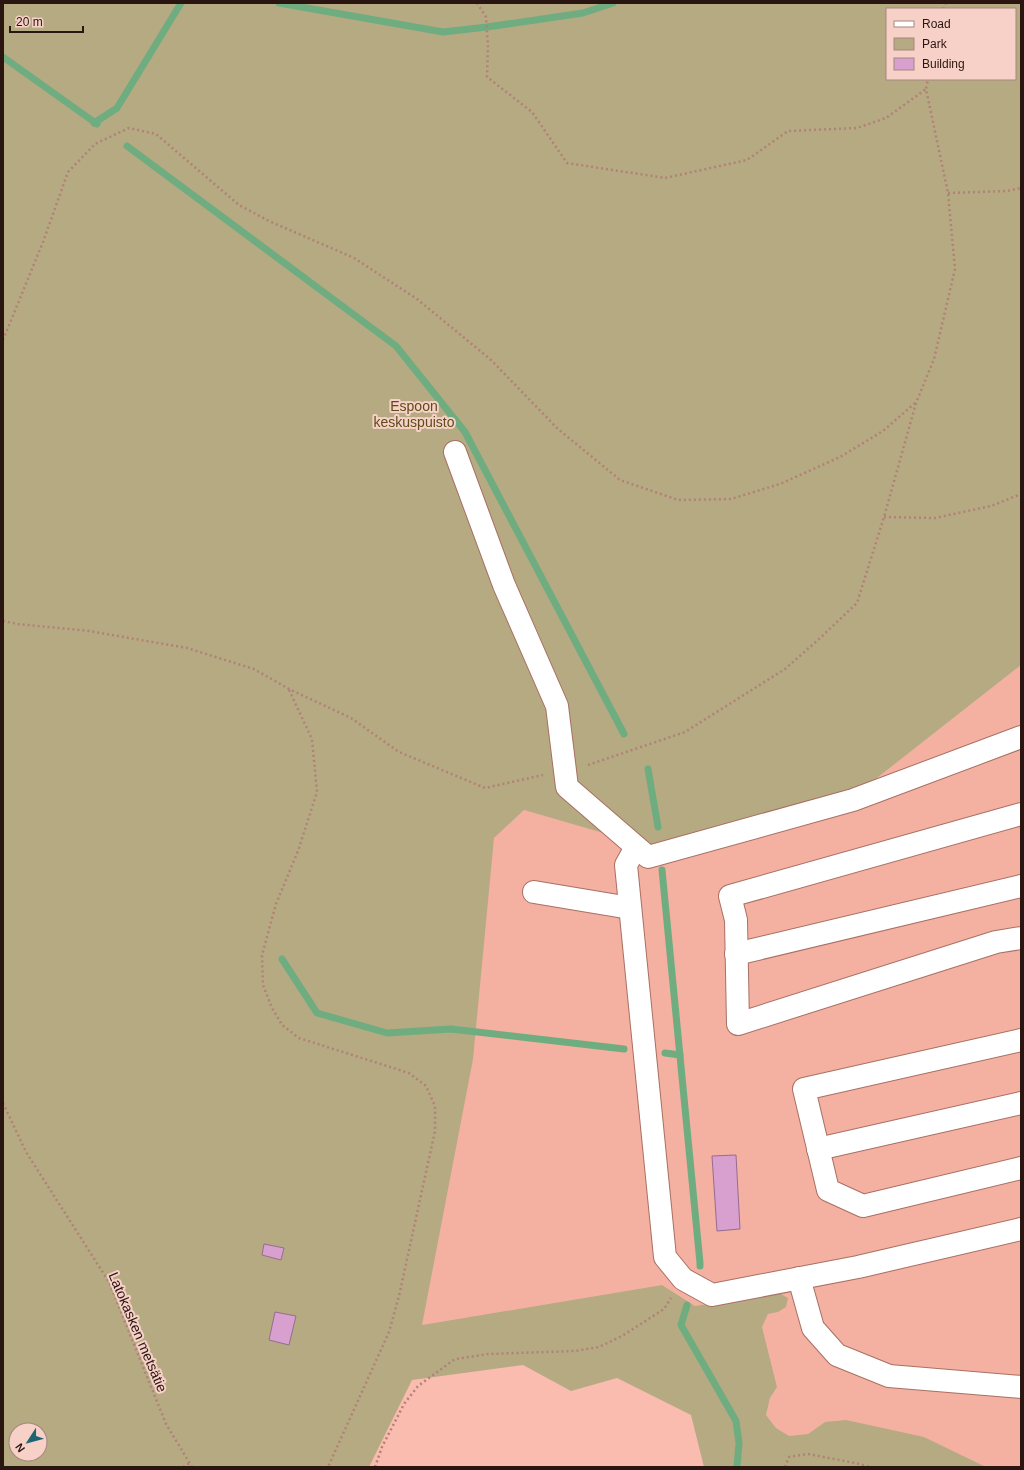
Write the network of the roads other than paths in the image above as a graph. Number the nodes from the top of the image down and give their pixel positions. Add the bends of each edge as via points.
1 (455, 452) dead end
2 (1021, 737) edge
3 (1021, 814) edge
4 (636, 846) junction
5 (1021, 886) edge
6 (534, 892) dead end
7 (630, 908) junction
8 (1021, 938) edge
9 (736, 954) junction
10 (1021, 1040) edge
11 (1021, 1103) edge
12 (818, 1148) junction
13 (1021, 1168) edge
14 (1021, 1230) edge
15 (799, 1278) junction
16 (1021, 1387) edge

1 - 4 lane via 504,586 557,706 567,787
2 - 4 lane via 845,802 648,857
3 - 9 lane via 730,896 736,920
4 - 7 lane via 626,865
5 - 9 lane
6 - 7 lane
7 - 15 lane via 665,1257 683,1279 712,1295
8 - 9 lane via 996,942 738,1024
10 - 12 lane via 804,1089
11 - 12 lane
12 - 13 lane via 828,1190 863,1206
14 - 15 lane
15 - 16 lane via 814,1328 837,1356 889,1376

